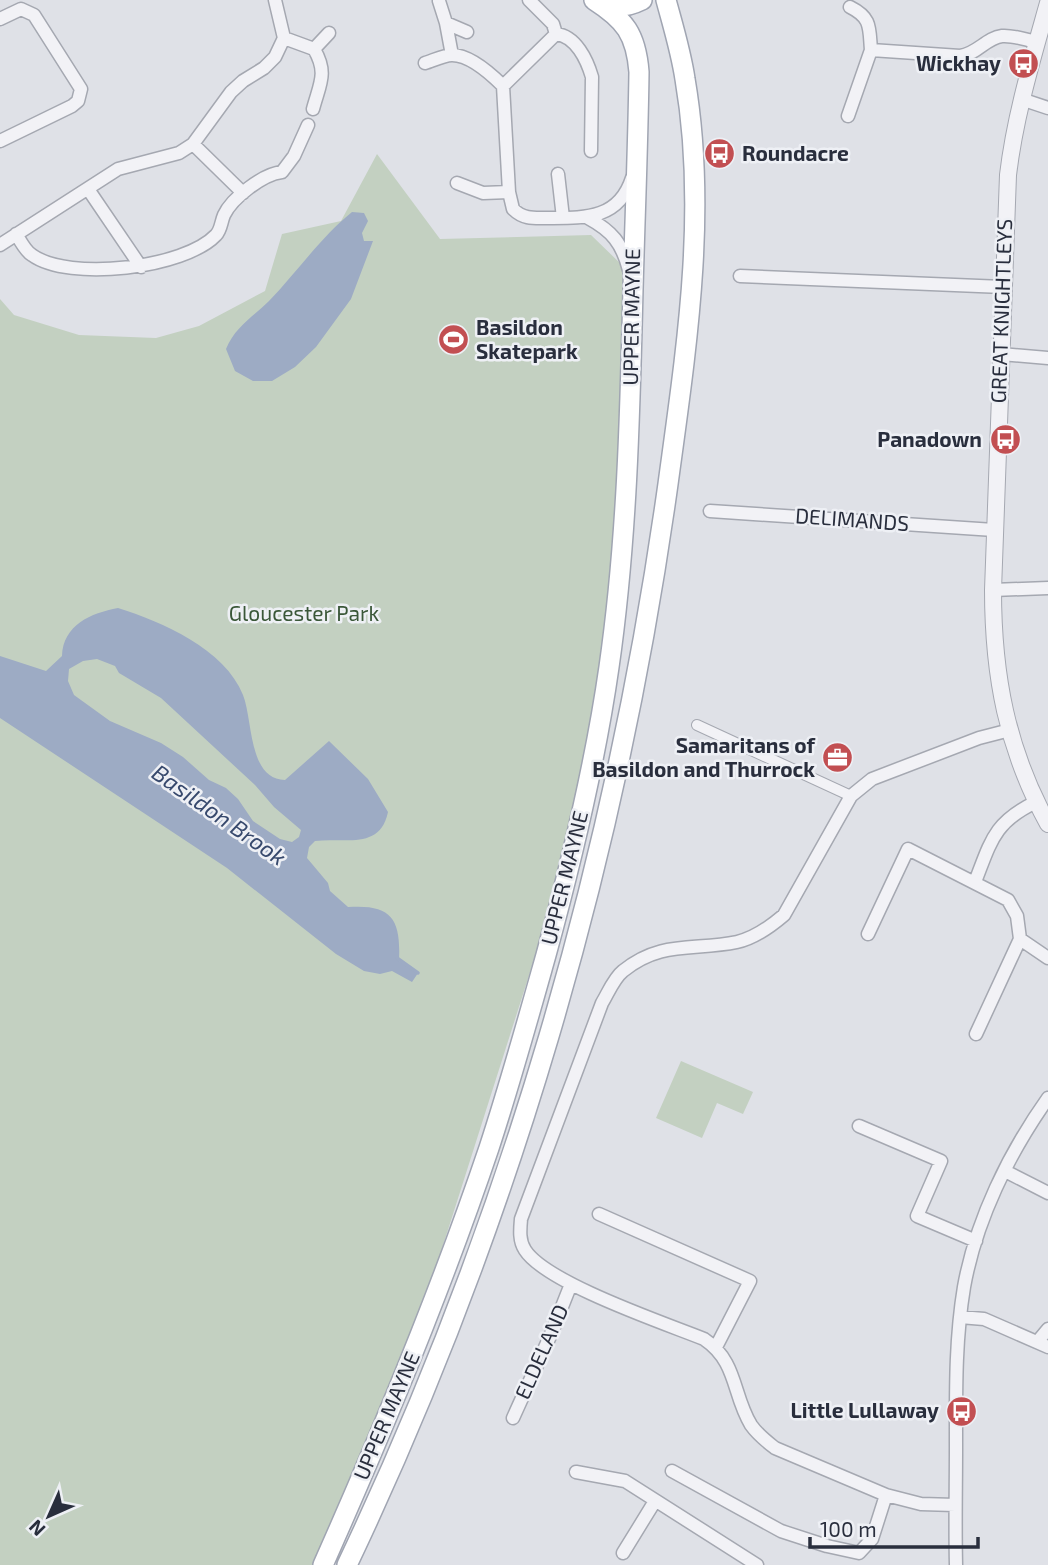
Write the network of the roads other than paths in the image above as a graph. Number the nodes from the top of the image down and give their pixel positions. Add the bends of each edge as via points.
1 (275, 0) edge
2 (529, 0) edge
3 (642, 0) edge
4 (666, 0) edge
5 (439, 1) edge
6 (596, 1) edge
7 (1048, 3) edge
8 (850, 7) dead end
9 (0, 19) edge
10 (446, 23) junction
11 (467, 32) dead end
12 (329, 33) dead end
13 (556, 34) junction
14 (284, 38) junction
15 (1037, 42) junction
16 (314, 49) junction
17 (871, 50) junction
18 (452, 55) junction
19 (425, 63) dead end
20 (503, 86) junction
21 (1021, 100) junction
22 (1048, 108) edge
23 (313, 109) dead end
24 (848, 116) dead end
25 (308, 125) dead end
26 (0, 141) edge
27 (193, 144) junction
28 (592, 151) dead end
29 (636, 164) junction
30 (558, 174) dead end
31 (457, 183) dead end
32 (88, 189) junction
33 (509, 192) junction
34 (243, 193) junction
35 (563, 218) junction
36 (588, 218) junction
37 (16, 234) junction
38 (0, 245) edge
39 (141, 267) junction
40 (740, 276) dead end
41 (1003, 287) junction
42 (633, 305) junction
43 (1001, 354) junction
44 (1048, 358) edge
45 (710, 511) dead end
46 (994, 530) junction
47 (1048, 588) edge
48 (993, 590) junction
49 (697, 725) dead end
50 (1010, 730) junction
51 (850, 796) junction
52 (1036, 802) junction
53 (1048, 824) edge
54 (975, 882) junction
55 (868, 934) dead end
56 (1020, 939) junction
57 (1048, 958) edge
58 (976, 1034) dead end
59 (1048, 1099) edge
60 (859, 1126) dead end
61 (1005, 1171) junction
62 (1048, 1193) edge
63 (599, 1214) dead end
64 (976, 1241) junction
65 (571, 1284) junction
66 (960, 1317) junction
67 (1048, 1329) edge
68 (1043, 1344) edge
69 (716, 1348) junction
70 (513, 1418) dead end
71 (673, 1471) dead end
72 (576, 1472) dead end
73 (886, 1495) junction
74 (655, 1502) junction
75 (955, 1505) junction
76 (623, 1553) dead end
77 (323, 1565) edge
78 (347, 1565) edge
79 (757, 1565) edge
80 (956, 1565) edge

1 - 14 street
2 - 13 street via 553,24
3 - 6 main road, UPPER MAYNE via 610,7
4 - 78 main road, UPPER MAYNE via 688,99 694,240 665,505 625,724 577,931 505,1175 432,1370
5 - 10 street
6 - 29 main road, UPPER MAYNE via 618,16 635,46 639,72
7 - 15 street, GREAT KNIGHTLEYS
8 - 17 street via 868,21
9 - 26 street via 21,9 34,15 81,89 72,106
10 - 11 street
10 - 18 street
12 - 16 street
13 - 20 street
13 - 28 street via 571,41 589,65
14 - 16 street
14 - 27 street via 275,57 231,92
15 - 17 street via 1004,36 960,56
15 - 21 street, GREAT KNIGHTLEYS
16 - 23 street via 323,71
17 - 24 street
18 - 19 street
18 - 20 street via 488,71
20 - 33 street
21 - 22 street
21 - 41 street, GREAT KNIGHTLEYS via 1008,175
25 - 34 street via 282,172 270,173
27 - 32 street via 179,153 118,169
27 - 34 street
29 - 36 street via 625,193 611,207
29 - 42 main road, UPPER MAYNE
30 - 35 street
31 - 33 street via 483,193
32 - 37 street
32 - 39 street
33 - 35 street via 513,209 524,217
34 - 39 street via 224,214 218,234 192,253
35 - 36 street
36 - 42 street via 611,232 623,249
37 - 38 street
37 - 39 street via 30,255 52,263 81,268
40 - 41 street
41 - 43 street, GREAT KNIGHTLEYS
42 - 77 main road, UPPER MAYNE via 630,438 617,594 609,667 578,831 489,1147 390,1412
43 - 44 street
43 - 46 street, GREAT KNIGHTLEYS
45 - 46 street, DELIMANDS
46 - 48 street, GREAT KNIGHTLEYS
47 - 48 street
48 - 50 street, GREAT KNIGHTLEYS via 997,679
49 - 51 street
50 - 51 street via 872,779
50 - 52 street, GREAT KNIGHTLEYS
51 - 65 street via 784,915 770,927 736,942 656,952 621,973 602,1003 520,1234 525,1250 543,1269
52 - 53 street, GREAT KNIGHTLEYS
52 - 54 street via 1001,824
54 - 55 street via 908,849
54 - 56 street via 1008,900 1017,916
56 - 57 street
56 - 58 street
59 - 61 street
60 - 64 street via 941,1161 917,1216
61 - 62 street
61 - 64 street
63 - 69 street via 750,1281
64 - 66 street
65 - 69 street
65 - 70 street, ELDELAND
66 - 68 street via 984,1319
66 - 75 street
67 - 68 street
69 - 73 street via 731,1370 760,1437 775,1448
71 - 73 street via 781,1531 859,1553 872,1539
72 - 74 street via 625,1481
73 - 75 street via 921,1504
74 - 76 street
74 - 79 street
75 - 80 street

